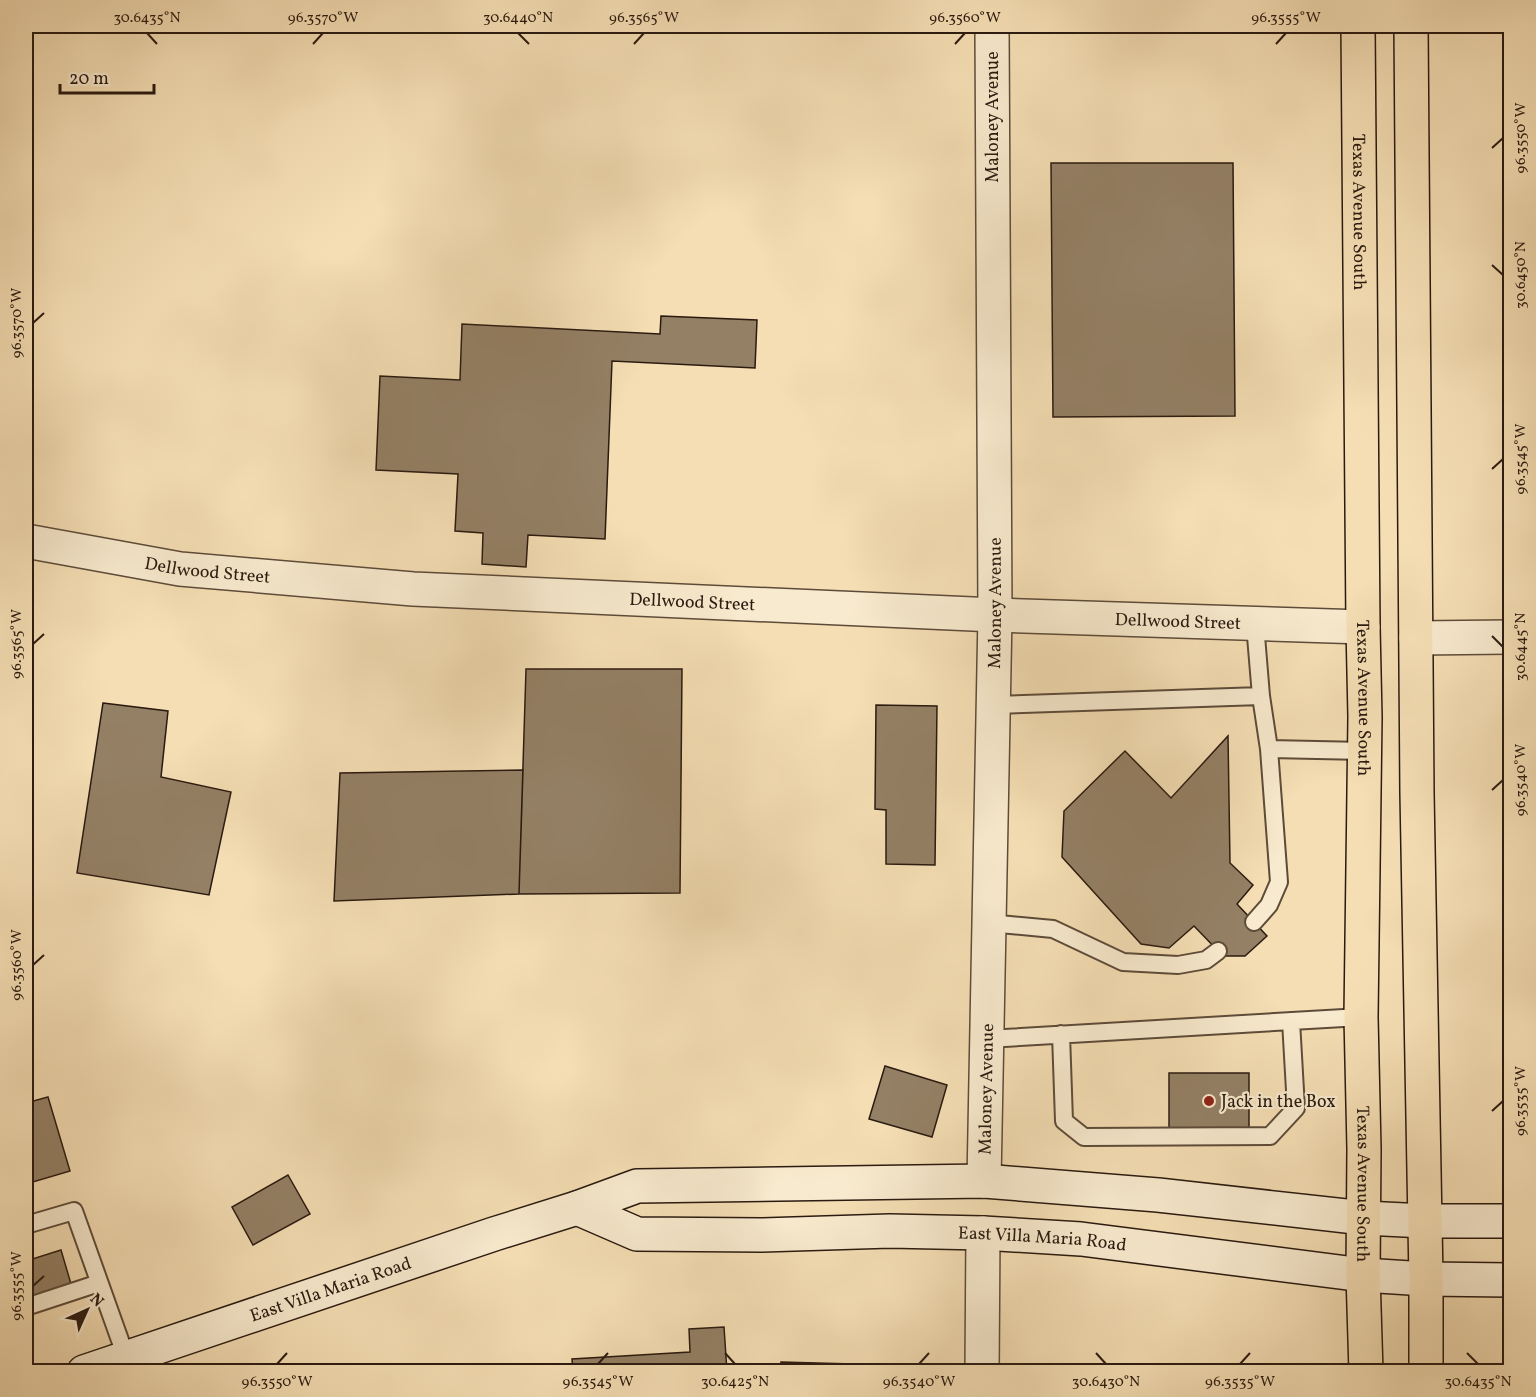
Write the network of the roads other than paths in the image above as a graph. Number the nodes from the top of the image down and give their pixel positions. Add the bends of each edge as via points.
1 (992, 26) edge
2 (1358, 26) edge
3 (1411, 26) edge
4 (26, 542) edge
5 (995, 615) junction
6 (1255, 624) junction
7 (1362, 627) junction
8 (1510, 637) edge
9 (1416, 638) junction
10 (1262, 696) junction
11 (993, 705) junction
12 (1269, 749) junction
13 (1364, 751) junction
14 (1254, 922) dead end
15 (989, 923) junction
16 (1218, 951) dead end
17 (1361, 1017) junction
18 (1291, 1021) junction
19 (1061, 1035) junction
20 (987, 1039) junction
21 (984, 1181) junction
22 (577, 1208) junction
23 (1364, 1218) junction
24 (1425, 1221) junction
25 (1510, 1221) edge
26 (26, 1225) edge
27 (983, 1233) junction
28 (1363, 1275) junction
29 (1426, 1279) junction
30 (1510, 1280) edge
31 (99, 1283) junction
32 (26, 1307) edge
33 (109, 1365) edge
34 (982, 1371) edge
35 (1366, 1371) edge
36 (1426, 1371) edge

1 - 5 street, Maloney Avenue
2 - 7 main road, Texas Avenue South
3 - 9 main road
4 - 5 street, Dellwood Street via 180,570 413,590
5 - 6 street, Dellwood Street
5 - 11 street, Maloney Avenue
6 - 7 street, Dellwood Street
6 - 10 lane
7 - 13 main road, Texas Avenue South
8 - 9 street
9 - 24 main road
10 - 11 lane
10 - 12 lane
11 - 15 street, Maloney Avenue
12 - 13 lane
12 - 14 lane via 1279,882 1269,905
13 - 17 main road, Texas Avenue South
15 - 16 lane via 1053,929 1123,962 1178,965 1206,960
15 - 20 street, Maloney Avenue
17 - 18 lane
17 - 23 main road, Texas Avenue South
18 - 19 lane
18 - 19 lane via 1296,1108 1270,1136 1084,1137 1064,1121
19 - 20 lane
20 - 21 street, Maloney Avenue
21 - 22 street, East Villa Maria Road via 637,1186
21 - 23 street, East Villa Maria Road
22 - 27 street, East Villa Maria Road via 637,1234
22 - 33 street, East Villa Maria Road
23 - 24 street, East Villa Maria Road
23 - 28 main road, Texas Avenue South
24 - 25 street, East Villa Maria Road
24 - 29 main road
26 - 31 lane via 74,1212
27 - 28 street, East Villa Maria Road via 1081,1239
27 - 34 street
28 - 29 street, East Villa Maria Road
28 - 35 main road, Texas Avenue South
29 - 30 street, East Villa Maria Road
29 - 36 main road
31 - 32 lane
31 - 33 lane

